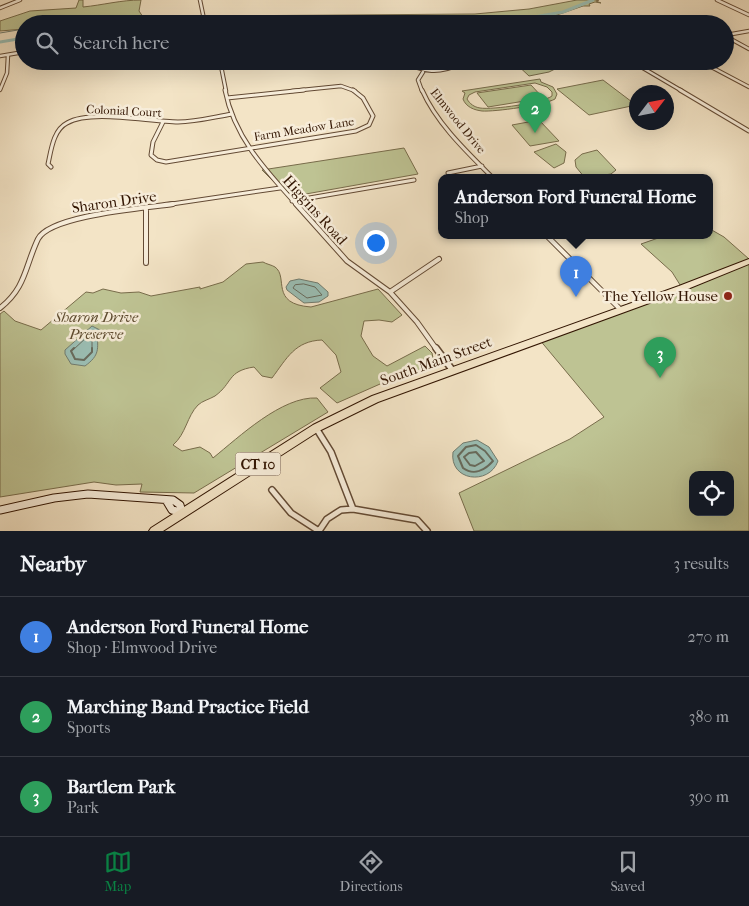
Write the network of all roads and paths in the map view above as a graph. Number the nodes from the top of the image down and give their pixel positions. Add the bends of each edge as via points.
1 (20, 0) edge
2 (200, 0) edge
3 (717, 0) edge
4 (0, 8) edge
5 (203, 15) edge
6 (749, 15) edge
7 (749, 31) edge
8 (734, 34) edge
9 (734, 41) edge
10 (749, 50) edge
11 (15, 54) edge
12 (8, 55) junction
13 (0, 56) edge
14 (222, 70) edge
15 (420, 70) edge
16 (450, 70) edge
17 (646, 70) edge
18 (717, 70) edge
19 (423, 72) junction
20 (749, 87) edge
21 (0, 90) edge
22 (227, 98) junction
23 (232, 114) junction
24 (163, 122) junction
25 (749, 131) edge
26 (248, 147) junction
27 (482, 166) junction
28 (52, 167) dead end
29 (448, 173) dead end
30 (489, 174) edge
31 (414, 180) dead end
32 (280, 188) junction
33 (292, 201) junction
34 (146, 209) junction
35 (550, 239) edge
36 (439, 259) dead end
37 (749, 261) edge
38 (146, 264) dead end
39 (390, 292) junction
40 (0, 308) edge
41 (620, 309) junction
42 (453, 371) junction
43 (316, 428) junction
44 (272, 490) dead end
45 (353, 509) junction
46 (0, 510) edge
47 (182, 512) junction
48 (154, 531) edge
49 (319, 531) edge
50 (427, 531) edge

1 - 4 street
2 - 5 street
3 - 6 street
7 - 8 street
9 - 10 street
11 - 12 street
12 - 13 street
12 - 21 street via 7,80
14 - 22 street, Higgins Road
15 - 19 street
16 - 19 street
17 - 25 street
18 - 20 street
19 - 27 street, Elmwood Drive via 418,80 421,92 449,130
22 - 23 street, Higgins Road
22 - 26 street, Farm Meadow Lane via 342,86 361,94 373,113 372,123 356,131
23 - 24 street, Colonial Court
23 - 26 street, Higgins Road
24 - 26 street via 151,150 151,156 157,160 176,161
24 - 28 street, Colonial Court via 90,117 72,120 61,128 53,144 48,164
26 - 32 street, Higgins Road
27 - 29 street
27 - 30 street, Elmwood Drive
31 - 33 street
32 - 33 street, Higgins Road
32 - 34 street, Sharon Drive
33 - 39 street, Higgins Road via 347,261
34 - 38 street
34 - 40 street, Sharon Drive via 68,220 42,233 22,286 12,300
35 - 41 street
36 - 39 street
37 - 41 highway, South Main Street / CT 10
39 - 42 street, Higgins Road
41 - 42 highway, South Main Street / CT 10
42 - 43 highway, South Main Street / CT 10 via 374,400
43 - 45 street via 331,452
43 - 47 highway, South Main Street / CT 10
44 - 49 street via 292,513
45 - 49 street via 341,510
45 - 50 street via 417,520
46 - 47 main road via 86,494 166,500 172,510
47 - 48 highway, South Main Street / CT 10

